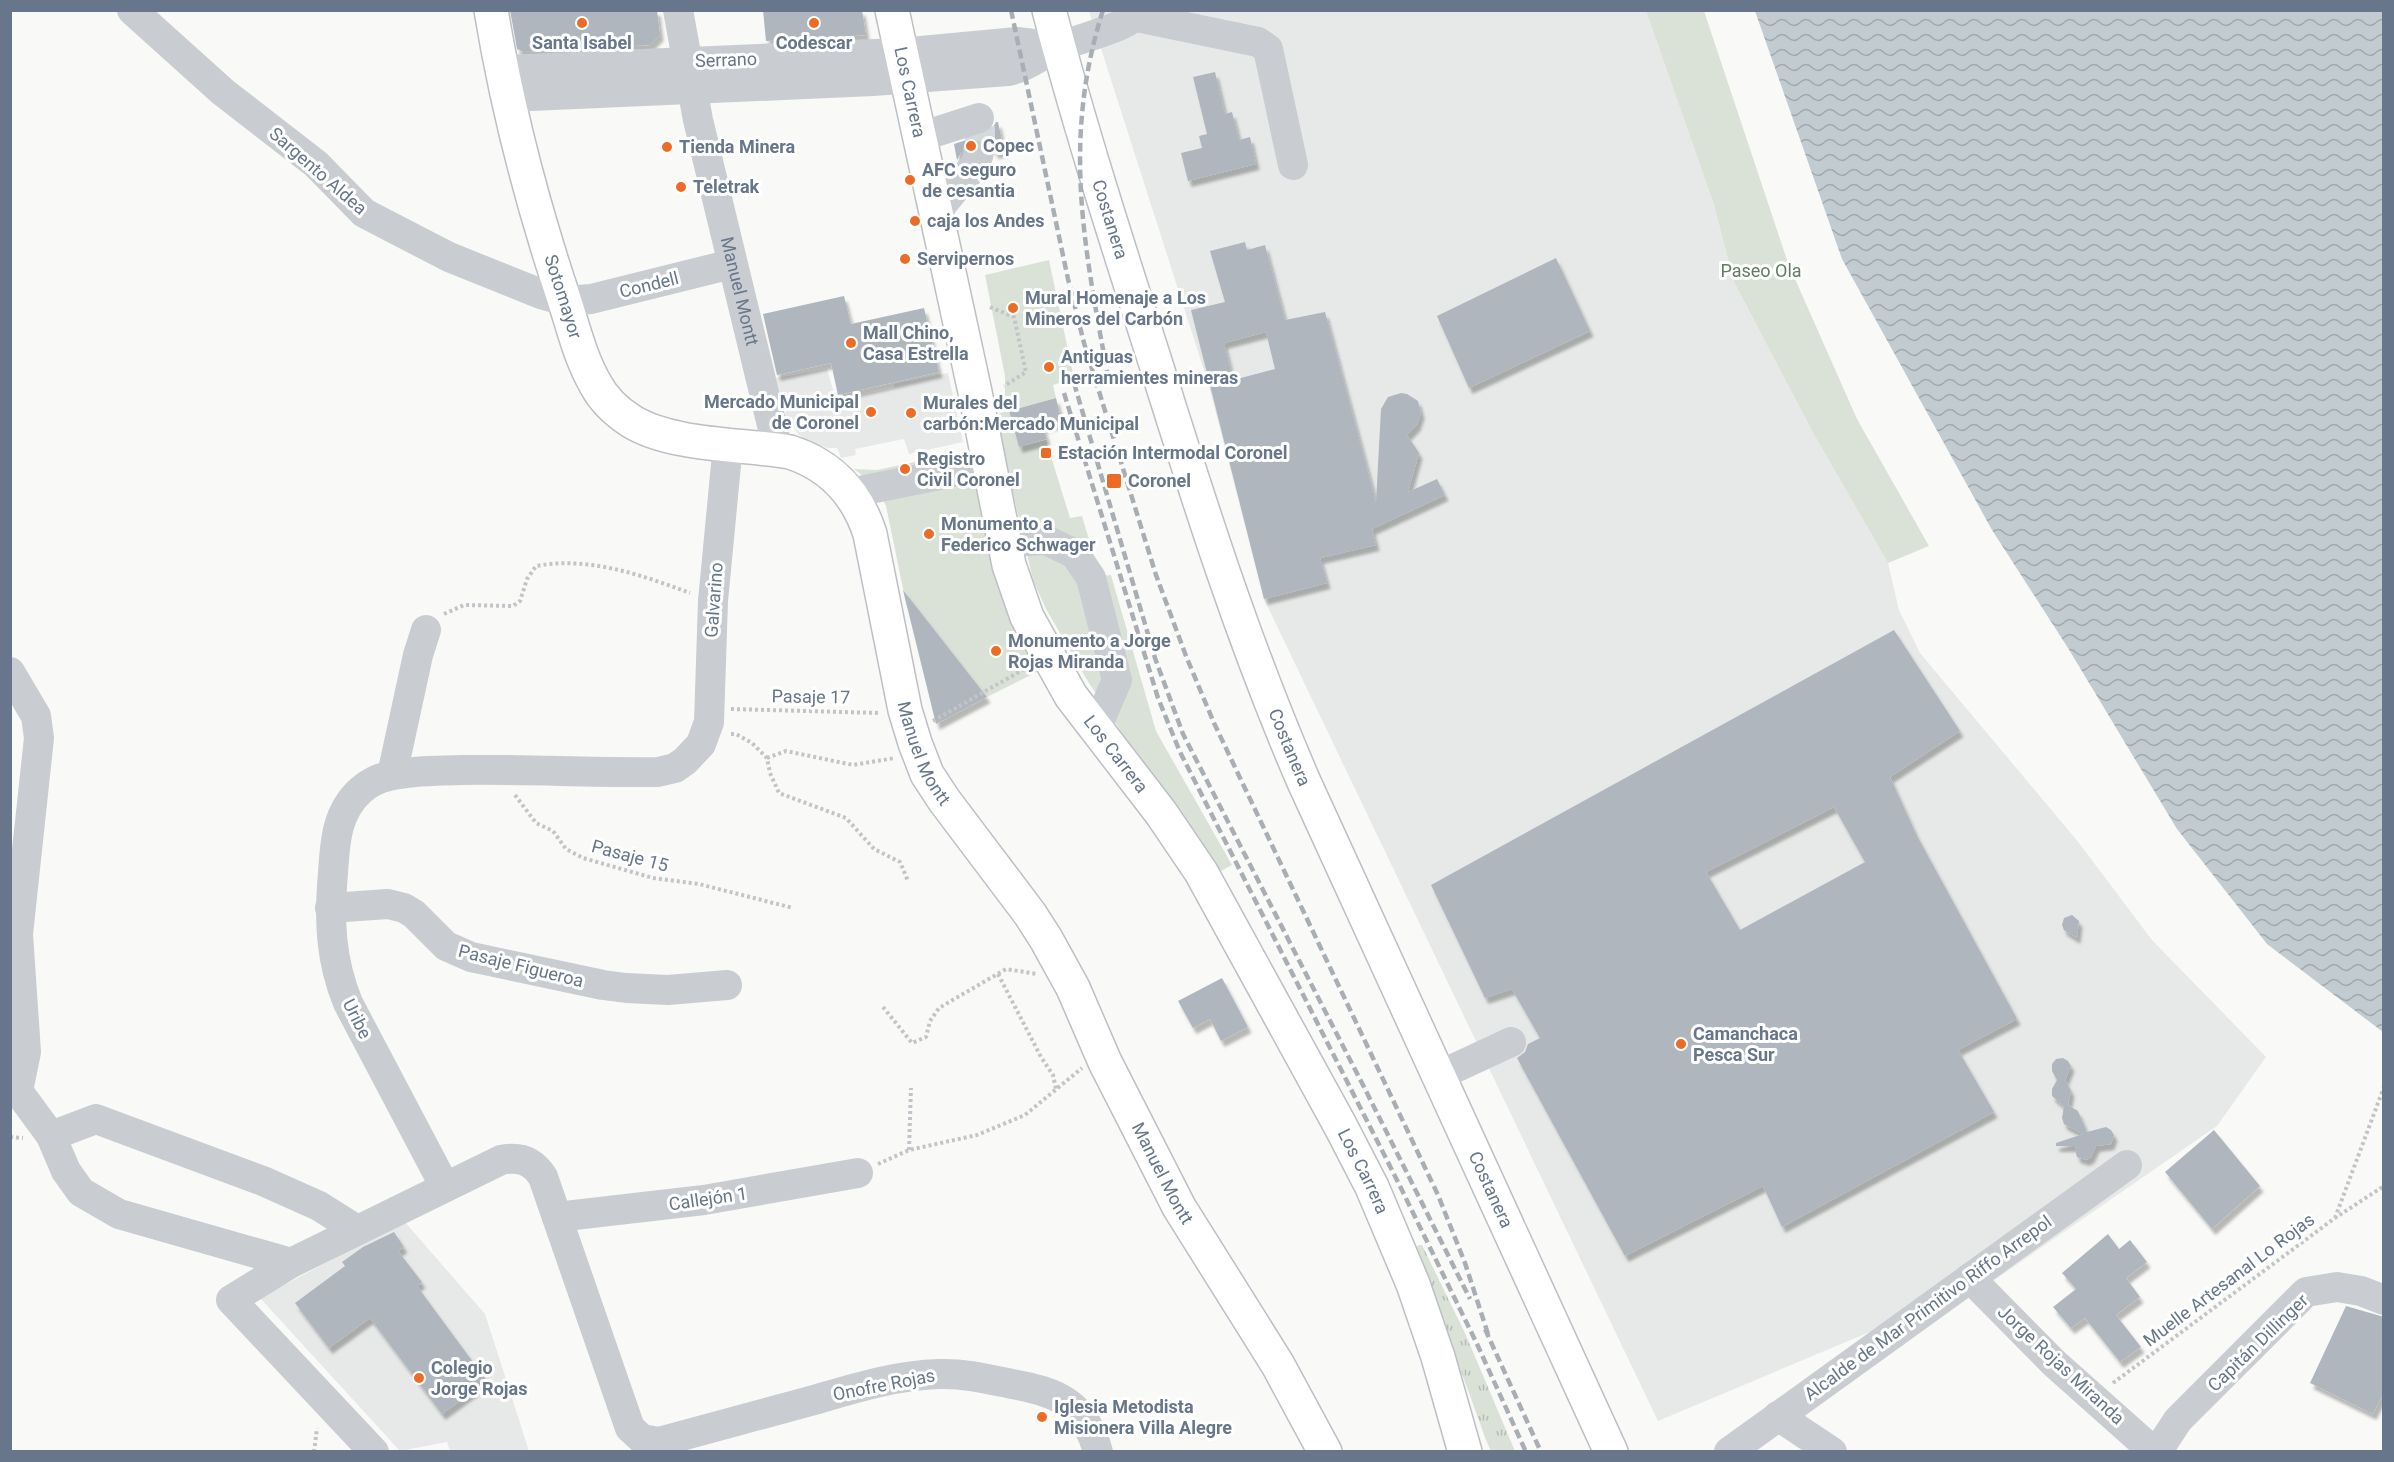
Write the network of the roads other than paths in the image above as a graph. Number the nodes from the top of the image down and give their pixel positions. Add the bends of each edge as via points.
1 (132, 10) edge
2 (491, 10) edge
3 (678, 10) edge
4 (892, 10) edge
5 (1049, 10) edge
6 (1138, 14) edge
7 (1059, 47) junction
8 (902, 66) junction
9 (975, 73) junction
10 (689, 75) junction
11 (504, 84) junction
12 (920, 137) junction
13 (978, 156) tunnel mouth
14 (1293, 165) dead end
15 (936, 212) junction
16 (732, 264) junction
17 (565, 301) junction
18 (728, 444) junction
19 (778, 450) junction
20 (989, 465) junction
21 (850, 493) junction
22 (1004, 542) junction
23 (426, 630) road end
24 (10, 672) edge
25 (1096, 729) junction
26 (700, 743) joint
27 (392, 775) junction
28 (330, 908) junction
29 (727, 985) dead end
30 (1510, 1042) dead end
31 (1438, 1076) junction
32 (14, 1087) edge
33 (51, 1137) junction
34 (2127, 1165) dead end
35 (858, 1173) road end
36 (445, 1187) junction
37 (557, 1217) junction
38 (357, 1230) junction
39 (291, 1263) junction
40 (1970, 1278) junction
41 (2384, 1300) edge
42 (1778, 1416) junction
43 (713, 1440) edge
44 (374, 1452) edge
45 (1098, 1452) edge
46 (1325, 1452) edge
47 (1465, 1452) edge
48 (1611, 1452) edge
49 (1730, 1452) edge
50 (1832, 1452) edge
51 (2155, 1452) edge

1 - 17 street, Sargento Aldea via 223,92 316,164 364,213 449,257
2 - 11 main road, Sotomayor
3 - 10 street, Manuel Montt
4 - 8 main road, Los Carrera
5 - 7 main road, Costanera
6 - 7 street, Serrano
6 - 14 street via 1258,42 1268,49
7 - 8 street, Serrano via 1017,42
7 - 9 street, Serrano via 1023,68
7 - 31 main road, Costanera via 1132,290 1244,634 1304,782
8 - 9 street, Serrano
8 - 10 street, Serrano
8 - 12 main road, Los Carrera
9 - 12 street via 979,122
10 - 11 street, Serrano
10 - 16 street, Manuel Montt
11 - 17 main road, Sotomayor
12 - 15 main road, Los Carrera
13 - 15 street
15 - 20 main road, Los Carrera
16 - 17 street, Condell via 591,299
16 - 19 street, Manuel Montt
17 - 18 main road, Sotomayor via 589,372 621,415 660,434
18 - 19 main road, Sotomayor
18 - 26 street, Galvarino via 713,601 710,710
19 - 21 main road, Manuel Montt via 816,463
20 - 21 street
20 - 22 main road, Los Carrera
21 - 46 main road, Manuel Montt via 870,534 900,735 1046,939 1179,1207 1278,1365
22 - 25 main road, Los Carrera via 1020,599 1048,656
22 - 25 street via 1046,540 1075,554 1090,578 1117,680
23 - 27 street
24 - 32 street via 36,716 39,738 18,934 26,1052
25 - 47 main road, Los Carrera via 1201,872 1362,1167 1421,1306
26 - 27 street, Uribe via 675,768 658,772 495,770
27 - 28 street, Uribe via 361,790 340,819
28 - 29 street, Pasaje Figueroa via 396,906 414,914 441,942 462,954 603,985 668,990
28 - 36 street, Uribe via 333,955 348,1003
30 - 31 street
31 - 48 main road, Costanera
32 - 33 street
33 - 38 street via 96,1119 263,1181 319,1206
33 - 39 street via 66,1171 81,1192 103,1206 119,1214
34 - 40 street, Alcalde de Mar Primitivo Riffo Arrepol
35 - 37 street, Callejón 1 via 704,1200
36 - 37 street via 501,1160 518,1158 539,1170
36 - 38 street
37 - 43 street, Onofre Rojas via 630,1428 642,1439 660,1442
38 - 39 street
39 - 44 street via 231,1300
40 - 42 street, Alcalde de Mar Primitivo Riffo Arrepol
40 - 51 street, Jorge Rojas Miranda via 2054,1363
41 - 51 street, Capitán Dillinger via 2337,1287 2306,1292 2178,1420
42 - 49 street, Alcalde de Mar Primitivo Riffo Arrepol
42 - 50 street
43 - 45 street, Onofre Rojas via 886,1381 955,1375 1034,1388 1060,1397 1084,1419

